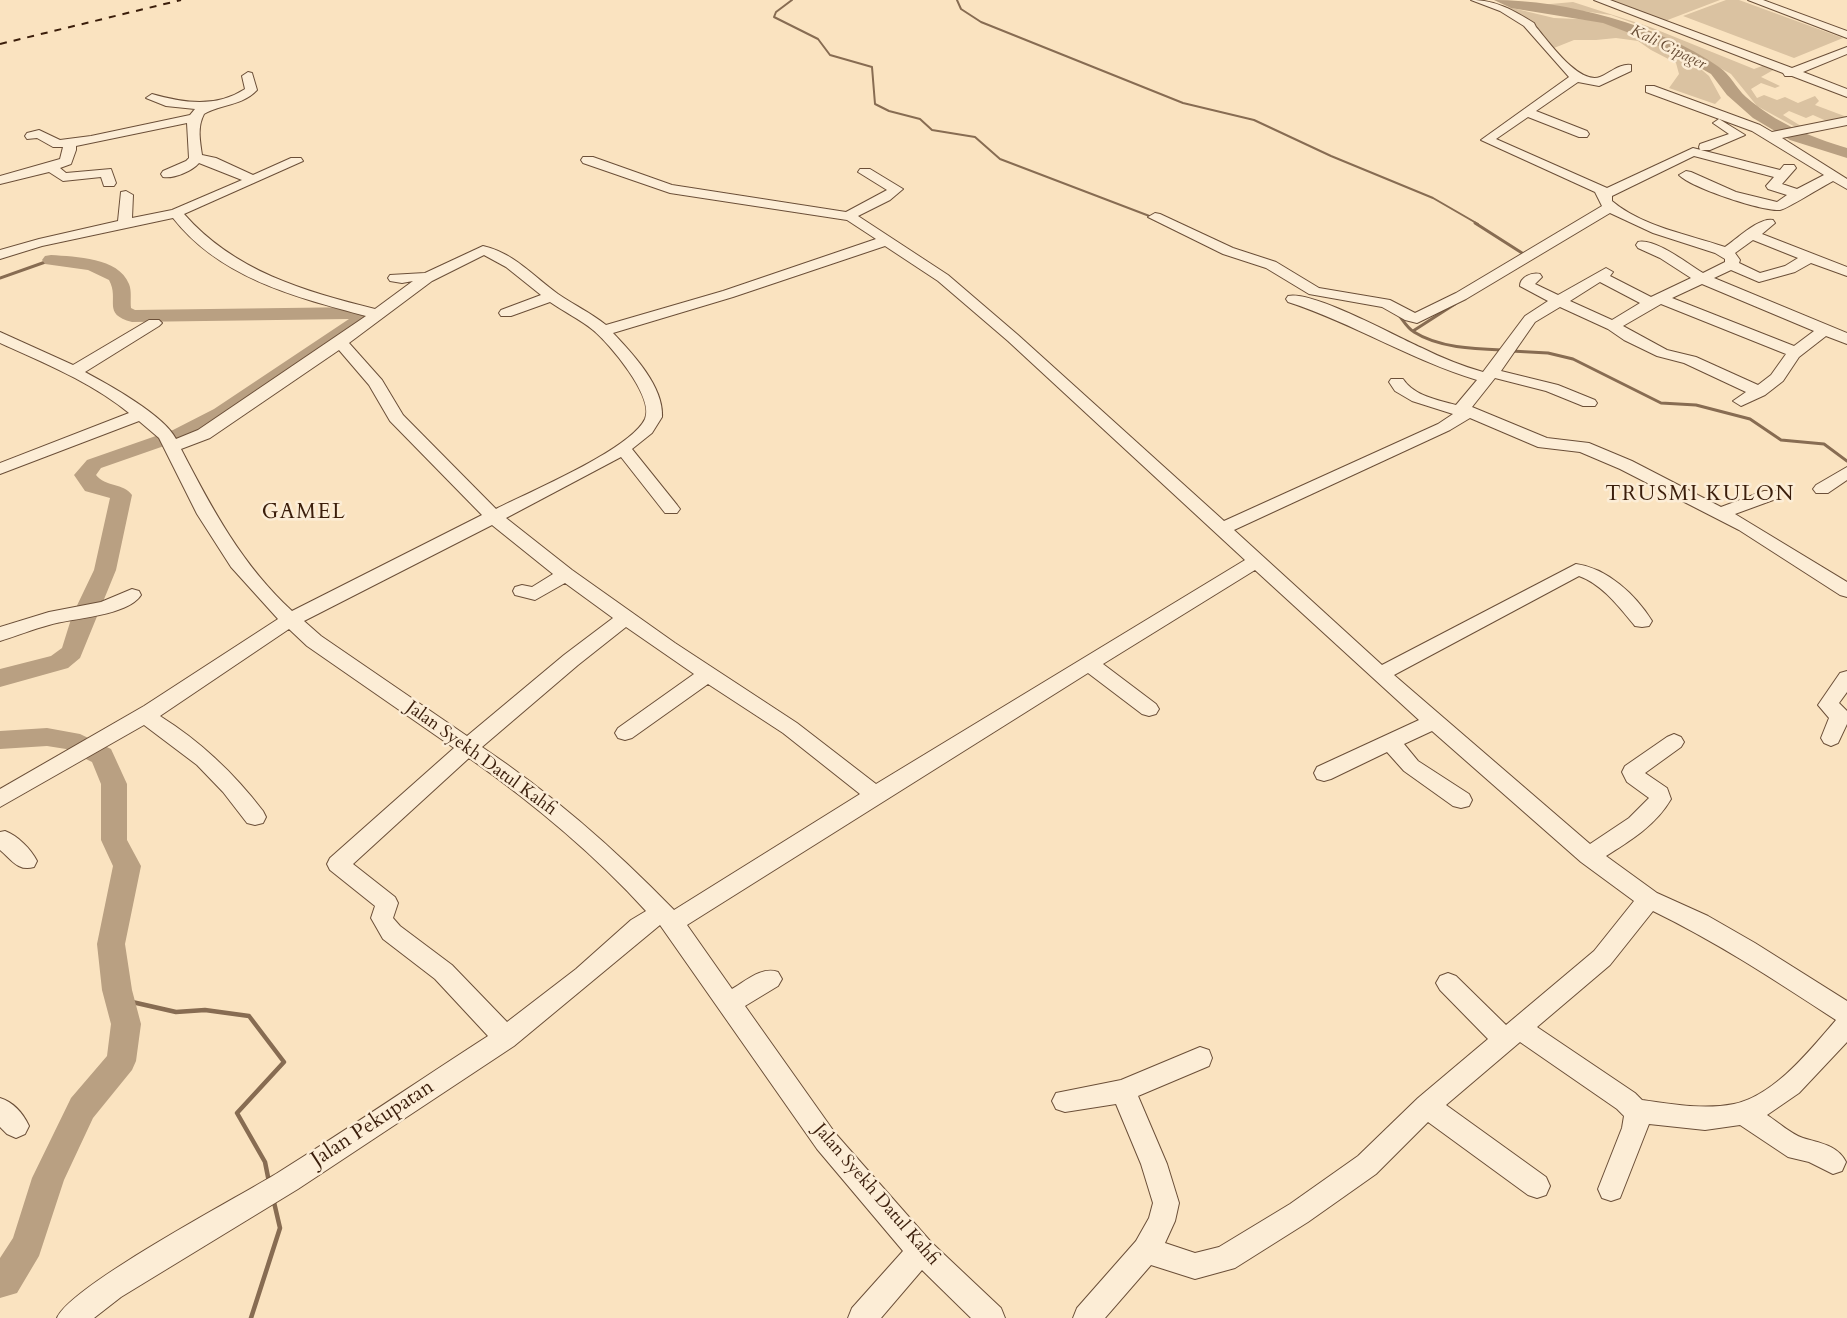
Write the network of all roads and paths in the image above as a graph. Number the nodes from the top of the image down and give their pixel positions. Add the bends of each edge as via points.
1 (1476, 0) edge
2 (1599, 0) edge
3 (1753, 0) edge
4 (1681, 20) dead end
5 (1847, 35) edge
6 (1847, 50) edge
7 (1617, 60) dead end
8 (1803, 66) junction
9 (1628, 68) dead end
10 (1790, 72) junction
11 (1573, 75) junction
12 (249, 76) dead end
13 (1650, 89) dead end
14 (1847, 93) edge
15 (153, 98) dead end
16 (1527, 112) junction
17 (1709, 112) junction
18 (199, 113) junction
19 (1847, 121) edge
20 (1582, 134) dead end
21 (1776, 135) junction
22 (31, 136) dead end
23 (69, 143) junction
24 (1705, 147) dead end
25 (196, 158) junction
26 (588, 160) dead end
27 (296, 161) dead end
28 (1793, 164) dead end
29 (51, 167) junction
30 (865, 172) dead end
31 (168, 174) dead end
32 (1686, 175) dead end
33 (1782, 175) junction
34 (1833, 176) junction
35 (0, 180) edge
36 (253, 180) junction
37 (109, 183) dead end
38 (1847, 185) edge
39 (1798, 194) junction
40 (126, 195) dead end
41 (1607, 200) junction
42 (176, 213) junction
43 (851, 217) junction
44 (1155, 217) dead end
45 (1768, 223) dead end
46 (125, 225) junction
47 (1749, 234) junction
48 (885, 240) junction
49 (1643, 245) dead end
50 (0, 255) edge
51 (1809, 258) junction
52 (1729, 259) junction
53 (1847, 272) edge
54 (1535, 277) dead end
55 (395, 278) dead end
56 (427, 278) junction
57 (1703, 279) junction
58 (551, 297) junction
59 (1293, 299) dead end
60 (1655, 300) junction
61 (1558, 302) junction
62 (506, 313) dead end
63 (376, 314) junction
64 (154, 323) dead end
65 (1613, 326) junction
66 (1824, 330) junction
67 (603, 331) junction
68 (0, 337) edge
69 (1847, 339) edge
70 (340, 342) junction
71 (1795, 352) junction
72 (73, 372) junction
73 (1489, 375) junction
74 (1397, 382) dead end
75 (1759, 392) junction
76 (1741, 401) dead end
77 (1589, 403) dead end
78 (1467, 413) junction
79 (142, 414) junction
80 (169, 442) junction
81 (622, 448) junction
82 (0, 469) edge
83 (1847, 472) edge
84 (1822, 489) dead end
85 (1770, 495) dead end
86 (671, 509) dead end
87 (1721, 513) junction
88 (495, 517) junction
89 (1221, 529) junction
90 (1255, 562) junction
91 (565, 574) junction
92 (522, 591) dead end
93 (1847, 591) edge
94 (132, 595) dead end
95 (627, 617) junction
96 (289, 620) junction
97 (1642, 621) dead end
98 (0, 634) edge
99 (1089, 664) junction
100 (708, 674) junction
101 (1380, 674) junction
102 (1847, 678) edge
103 (1149, 709) dead end
104 (143, 715) junction
105 (1434, 722) junction
106 (625, 733) dead end
107 (1831, 738) dead end
108 (1390, 742) junction
109 (1674, 742) dead end
110 (468, 747) junction
111 (1323, 773) dead end
112 (873, 794) junction
113 (0, 799) edge
114 (1461, 800) dead end
115 (255, 817) dead end
116 (0, 841) edge
117 (1588, 856) junction
118 (26, 861) dead end
119 (1649, 899) junction
120 (667, 917) junction
121 (770, 979) dead end
122 (1448, 983) dead end
123 (730, 1003) junction
124 (1847, 1014) edge
125 (1847, 1024) edge
126 (1512, 1033) junction
127 (505, 1038) junction
128 (1200, 1058) dead end
129 (1123, 1090) junction
130 (1065, 1101) dead end
131 (1428, 1106) junction
132 (1636, 1111) junction
133 (1743, 1113) junction
134 (1833, 1162) dead end
135 (1536, 1186) dead end
136 (1611, 1189) dead end
137 (1146, 1250) junction
138 (921, 1251) junction
139 (71, 1318) edge
140 (862, 1318) edge
141 (991, 1318) edge
142 (1087, 1318) edge

1 - 11 street via 1504,9 1530,27
2 - 10 street
3 - 5 street
4 - 8 street
6 - 8 street
7 - 11 street
8 - 10 street
9 - 11 street via 1597,82
10 - 14 street
11 - 16 street
12 - 18 street via 250,90 243,98
13 - 17 street
15 - 18 street via 166,104 188,104
16 - 20 street
16 - 41 street via 1487,140 1595,187
17 - 21 street
17 - 24 street via 1706,117 1740,134
18 - 23 street
18 - 25 street via 192,134
19 - 21 street
21 - 34 street
22 - 23 street via 39,134 56,144
23 - 29 street via 66,161
25 - 31 street
25 - 36 street
26 - 43 street via 670,189
27 - 36 street
28 - 33 street
29 - 35 street
29 - 37 street via 63,177 106,172
30 - 43 street via 896,189
32 - 39 street via 1723,193 1775,206
33 - 39 street via 1773,187
33 - 41 street via 1693,152
34 - 38 street
34 - 39 street
36 - 42 street
40 - 46 street
41 - 44 street via 1461,296 1417,318 1385,303 1309,289 1271,265 1228,251
41 - 52 street
42 - 46 street
42 - 63 street via 218,254 267,283
43 - 48 street
45 - 47 street
46 - 50 street
47 - 51 street
47 - 52 street
48 - 67 street via 728,294
48 - 89 street via 943,278 1013,338
49 - 57 street
51 - 52 street via 1790,269 1759,278
51 - 53 street
52 - 57 street
54 - 61 street via 1527,286
55 - 56 street
56 - 58 street via 485,250 540,285
56 - 63 street
57 - 60 street
57 - 66 street
58 - 62 street
58 - 67 street
59 - 73 street via 1380,334 1452,369
60 - 61 street via 1603,274
60 - 65 street
60 - 71 street
61 - 65 street
61 - 73 street via 1530,319
63 - 70 street
64 - 72 street
65 - 75 street via 1662,353 1690,360
66 - 69 street
66 - 71 street
67 - 81 street via 655,404 654,417 644,431
68 - 72 street, Jalan Syekh Datul Kahfi
70 - 80 street via 204,434
70 - 88 street via 376,383 396,418
71 - 75 street via 1777,378
72 - 79 street, Jalan Syekh Datul Kahfi
73 - 77 street via 1552,388
73 - 78 street via 1463,405
74 - 78 street via 1413,396
75 - 76 street
78 - 87 street via 1547,444 1584,447
78 - 89 street
79 - 80 street, Jalan Syekh Datul Kahfi
79 - 82 street
80 - 96 street, Jalan Syekh Datul Kahfi via 206,514 237,563
81 - 86 street
81 - 88 street via 579,476
83 - 84 street
85 - 87 street
87 - 93 street
88 - 91 street
88 - 96 street via 374,574
89 - 90 street
90 - 99 street, Jalan Pekupatan
90 - 101 street
91 - 92 street via 535,594
91 - 95 street
94 - 98 street via 94,610 49,618
95 - 100 street
95 - 110 street via 560,660
96 - 104 street
96 - 110 street, Jalan Syekh Datul Kahfi
97 - 101 street via 1616,593 1589,573 1576,570
99 - 103 street
99 - 112 street, Jalan Pekupatan
100 - 106 street
100 - 112 street via 790,729
101 - 105 street
102 - 107 street via 1828,705 1840,716
104 - 113 street
104 - 115 street via 194,749 228,781
105 - 108 street
105 - 117 street
108 - 111 street
108 - 114 street via 1411,766
109 - 117 street via 1632,772 1659,794 1654,807 1633,828
110 - 120 street, Jalan Syekh Datul Kahfi via 556,813
110 - 127 street via 339,861 338,866 387,903 382,918 386,925 401,942 433,963
112 - 120 street, Jalan Pekupatan
116 - 118 street via 5,840
117 - 119 street
119 - 124 street via 1747,950
119 - 126 street via 1602,958
120 - 123 street, Jalan Syekh Datul Kahfi
120 - 127 street, Jalan Pekupatan via 639,927
121 - 123 street
122 - 126 street via 1474,1011
123 - 138 street, Jalan Syekh Datul Kahfi via 826,1141
125 - 133 street via 1807,1072
126 - 131 street
126 - 132 street via 1626,1101
127 - 139 street, Jalan Pekupatan via 289,1180 111,1287
128 - 129 street
129 - 130 street
129 - 137 street via 1166,1203 1162,1221
131 - 135 street
131 - 137 street via 1367,1165 1225,1258 1195,1266
132 - 133 street via 1716,1119
132 - 136 street via 1635,1128
133 - 134 street via 1797,1149 1812,1151
137 - 142 street
138 - 140 street
138 - 141 street, Jalan Syekh Datul Kahfi

